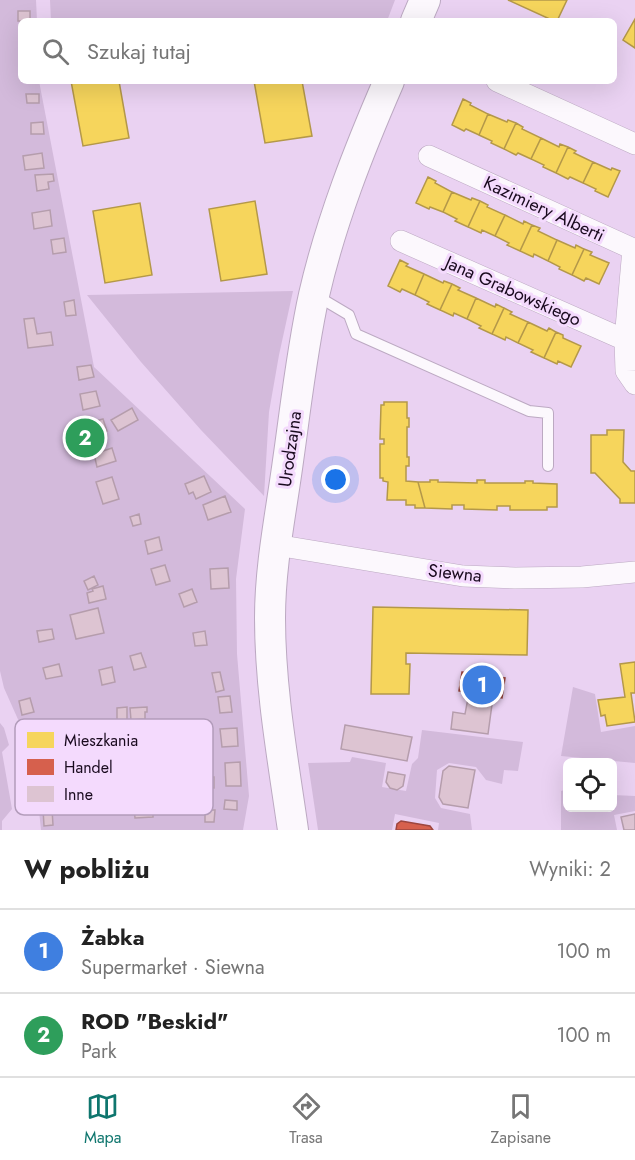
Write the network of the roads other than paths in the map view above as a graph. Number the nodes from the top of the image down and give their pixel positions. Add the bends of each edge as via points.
1 (425, 0) edge
2 (417, 18) edge
3 (388, 84) edge
4 (504, 84) edge
5 (635, 144) edge
6 (429, 156) dead end
7 (401, 241) dead end
8 (314, 294) junction
9 (625, 340) junction
10 (635, 384) edge
11 (548, 466) dead end
12 (276, 545) junction
13 (635, 572) edge
14 (293, 830) edge

1 - 2 street
3 - 8 street, Urodzajna via 335,216
4 - 5 street
6 - 9 street, Kazimiery Alberti via 633,249
7 - 9 street, Jana Grabowskiego
8 - 11 lane via 349,315 357,334 529,411 549,413
8 - 12 street, Urodzajna
9 - 10 street, Kazimiery Alberti via 626,371
12 - 13 street, Siewna via 463,576 515,578
12 - 14 street, Urodzajna via 270,612 271,660

